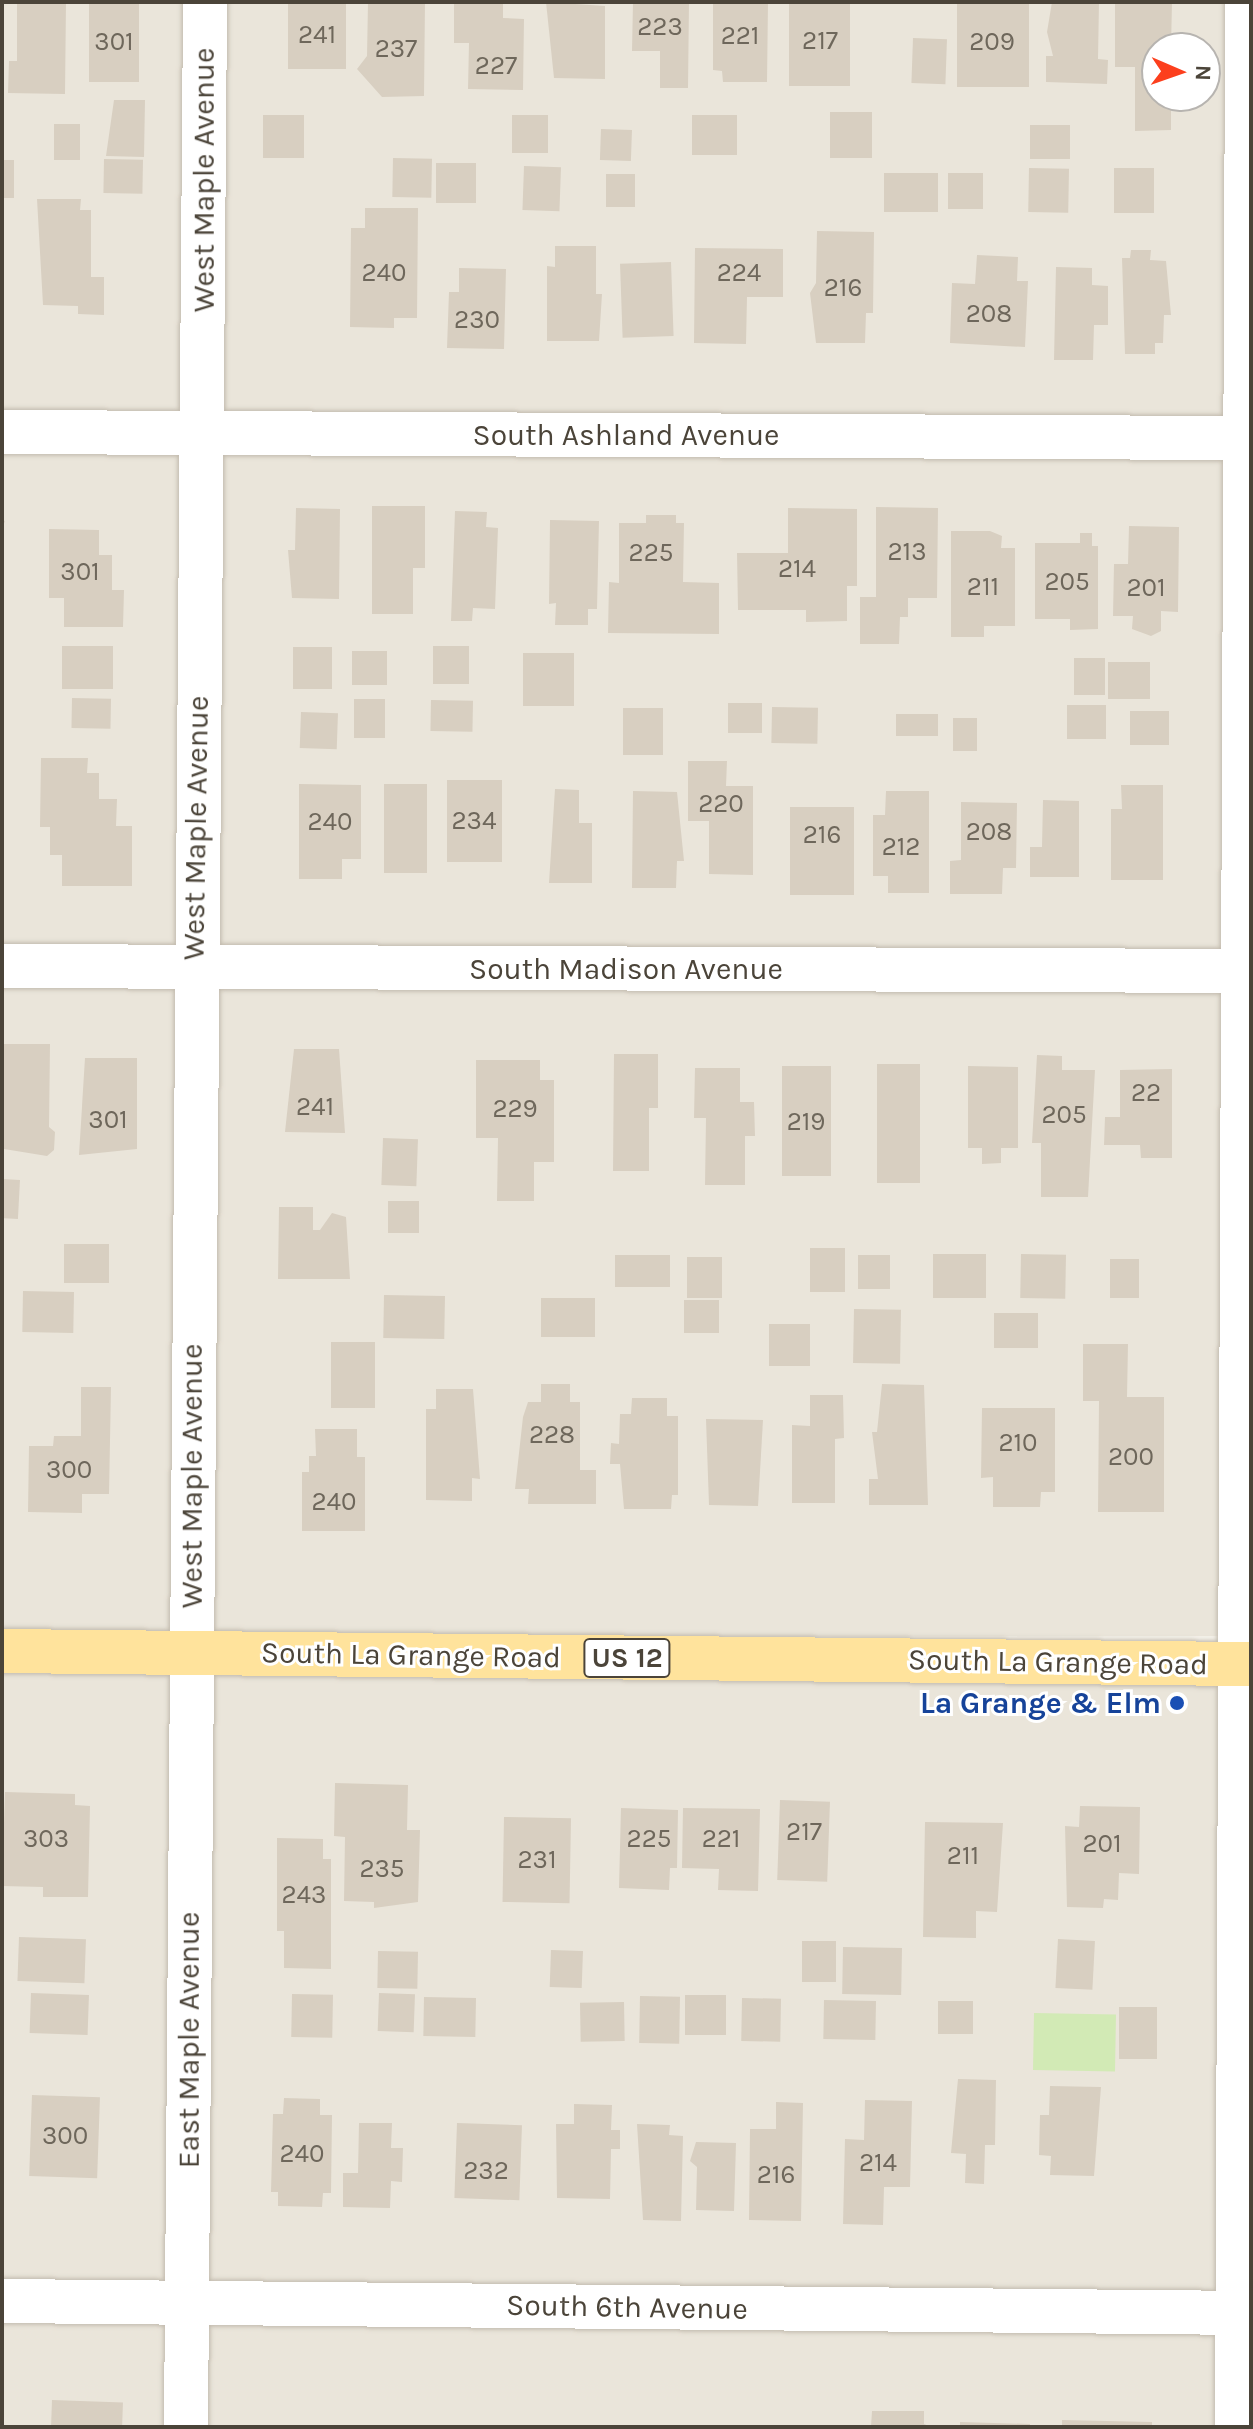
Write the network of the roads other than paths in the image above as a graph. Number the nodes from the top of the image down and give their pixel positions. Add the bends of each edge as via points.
1 (205, 2) edge
2 (1247, 2) edge
3 (2, 432) edge
4 (201, 434) junction
5 (1249, 438) edge
6 (2, 966) edge
7 (194, 967) junction
8 (1246, 971) edge
9 (2, 1651) edge
10 (191, 1653) junction
11 (1245, 1664) edge
12 (2, 2301) edge
13 (188, 2302) junction
14 (1245, 2313) edge
15 (186, 2427) edge
16 (1237, 2427) edge

1 - 4 street, West Maple Avenue
2 - 5 street
3 - 4 street, South Ashland Avenue
4 - 5 street, South Ashland Avenue
4 - 7 street, West Maple Avenue
5 - 8 street
6 - 7 street, South Madison Avenue
7 - 8 street, South Madison Avenue
7 - 10 street, West Maple Avenue
8 - 11 street
9 - 10 main road, South La Grange Road / US 12
10 - 11 main road, South La Grange Road / US 12
10 - 13 street, East Maple Avenue
11 - 14 street
12 - 13 street, South 6th Avenue
13 - 14 street, South 6th Avenue
13 - 15 street, East Maple Avenue
14 - 16 street

